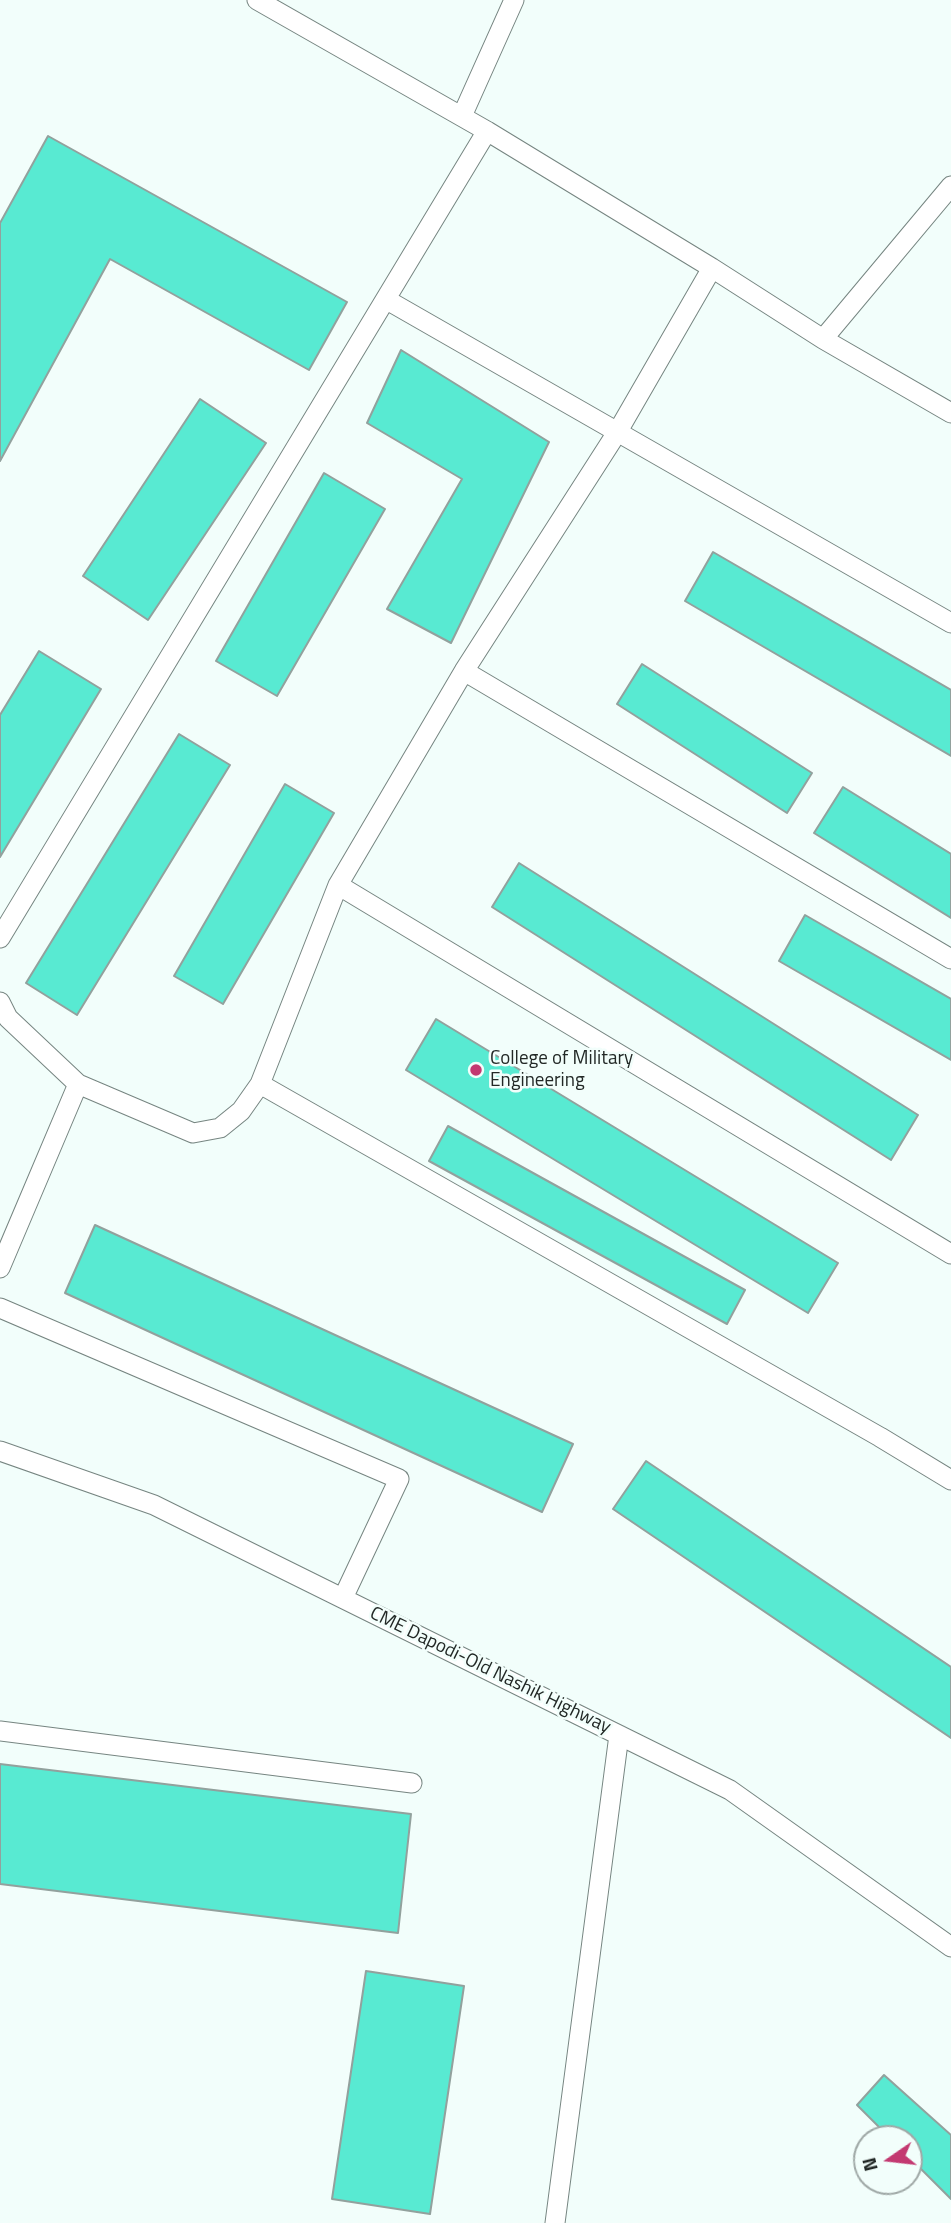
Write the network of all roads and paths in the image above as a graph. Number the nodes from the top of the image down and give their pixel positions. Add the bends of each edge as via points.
1 (257, 0) edge
2 (514, 0) edge
3 (461, 116) junction
4 (487, 131) junction
5 (951, 186) edge
6 (712, 268) junction
7 (387, 300) junction
8 (823, 339) junction
9 (951, 413) edge
10 (618, 431) junction
11 (951, 623) edge
12 (464, 671) junction
13 (338, 886) junction
14 (0, 938) edge
15 (951, 959) edge
16 (0, 1002) edge
17 (78, 1084) junction
18 (260, 1084) junction
19 (951, 1254) edge
20 (0, 1268) edge
21 (0, 1308) edge
22 (0, 1451) edge
23 (951, 1480) edge
24 (343, 1598) junction
25 (0, 1731) edge
26 (619, 1735) junction
27 (412, 1783) dead end
28 (951, 1947) edge
29 (555, 2223) edge

1 - 3 lane
2 - 3 lane
3 - 4 lane
4 - 6 lane
4 - 7 lane
5 - 8 lane
6 - 8 lane
6 - 10 lane
7 - 10 lane
7 - 14 lane
8 - 9 lane
10 - 11 lane
10 - 12 lane
12 - 13 lane
12 - 15 lane
13 - 18 lane
13 - 19 lane
16 - 17 lane via 8,1018
17 - 18 lane via 192,1133 220,1128 241,1111
17 - 20 lane
18 - 23 lane
21 - 24 lane via 399,1479
22 - 24 lane, CME Dapodi-Old Nashik Highway via 154,1504
24 - 26 lane, CME Dapodi-Old Nashik Highway
25 - 27 lane
26 - 28 lane, CME Dapodi-Old Nashik Highway via 730,1790
26 - 29 lane

